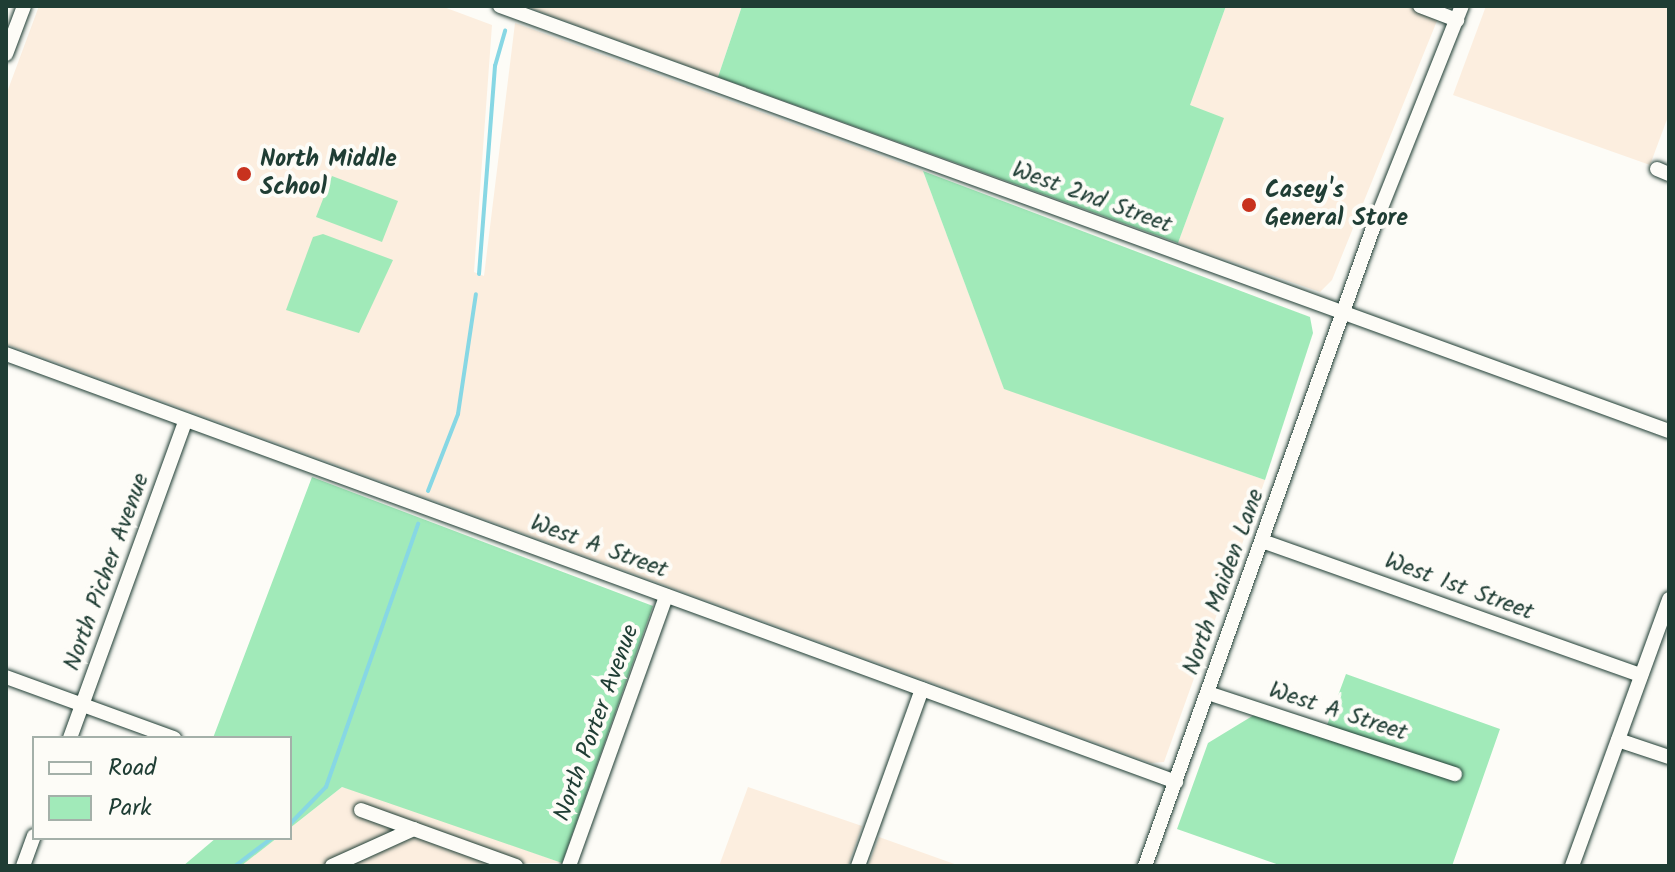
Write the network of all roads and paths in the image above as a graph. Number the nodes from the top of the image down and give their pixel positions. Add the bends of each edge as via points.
1 (24, 6) edge
2 (500, 6) edge
3 (1420, 6) edge
4 (1459, 13) edge
5 (6, 54) edge
6 (1343, 313) junction
7 (6, 354) edge
8 (186, 420) junction
9 (1669, 431) edge
10 (1262, 541) junction
11 (666, 596) junction
12 (1669, 599) edge
13 (1641, 675) junction
14 (6, 677) edge
15 (922, 689) junction
16 (1208, 693) junction
17 (82, 705) junction
18 (71, 736) edge
19 (168, 736) edge
20 (1618, 740) junction
21 (1669, 757) edge
22 (1455, 774) dead end
23 (1176, 782) junction
24 (361, 810) dead end
25 (414, 829) junction
26 (33, 840) edge
27 (23, 866) edge
28 (332, 866) edge
29 (516, 866) edge
30 (569, 866) edge
31 (858, 866) edge
32 (1145, 866) edge
33 (1572, 866) edge

1 - 5 street
2 - 6 street, West 2nd Street
3 - 4 street
4 - 6 street, North Maiden Lane
6 - 9 street, West 2nd Street
6 - 10 street, North Maiden Lane
7 - 8 street, West A Street
8 - 11 street, West A Street
8 - 17 street, North Picher Avenue
10 - 13 street, West 1st Street
10 - 16 street, North Maiden Lane
11 - 15 street, West A Street
11 - 30 street, North Porter Avenue
12 - 13 street
13 - 20 street
14 - 17 street
15 - 23 street, West A Street
15 - 31 street
16 - 22 street, West A Street
16 - 23 street, North Maiden Lane
17 - 18 street, North Picher Avenue
17 - 19 street
20 - 21 street
20 - 33 street
23 - 32 street, North Maiden Lane
24 - 25 street
25 - 28 street
25 - 29 street
26 - 27 street

